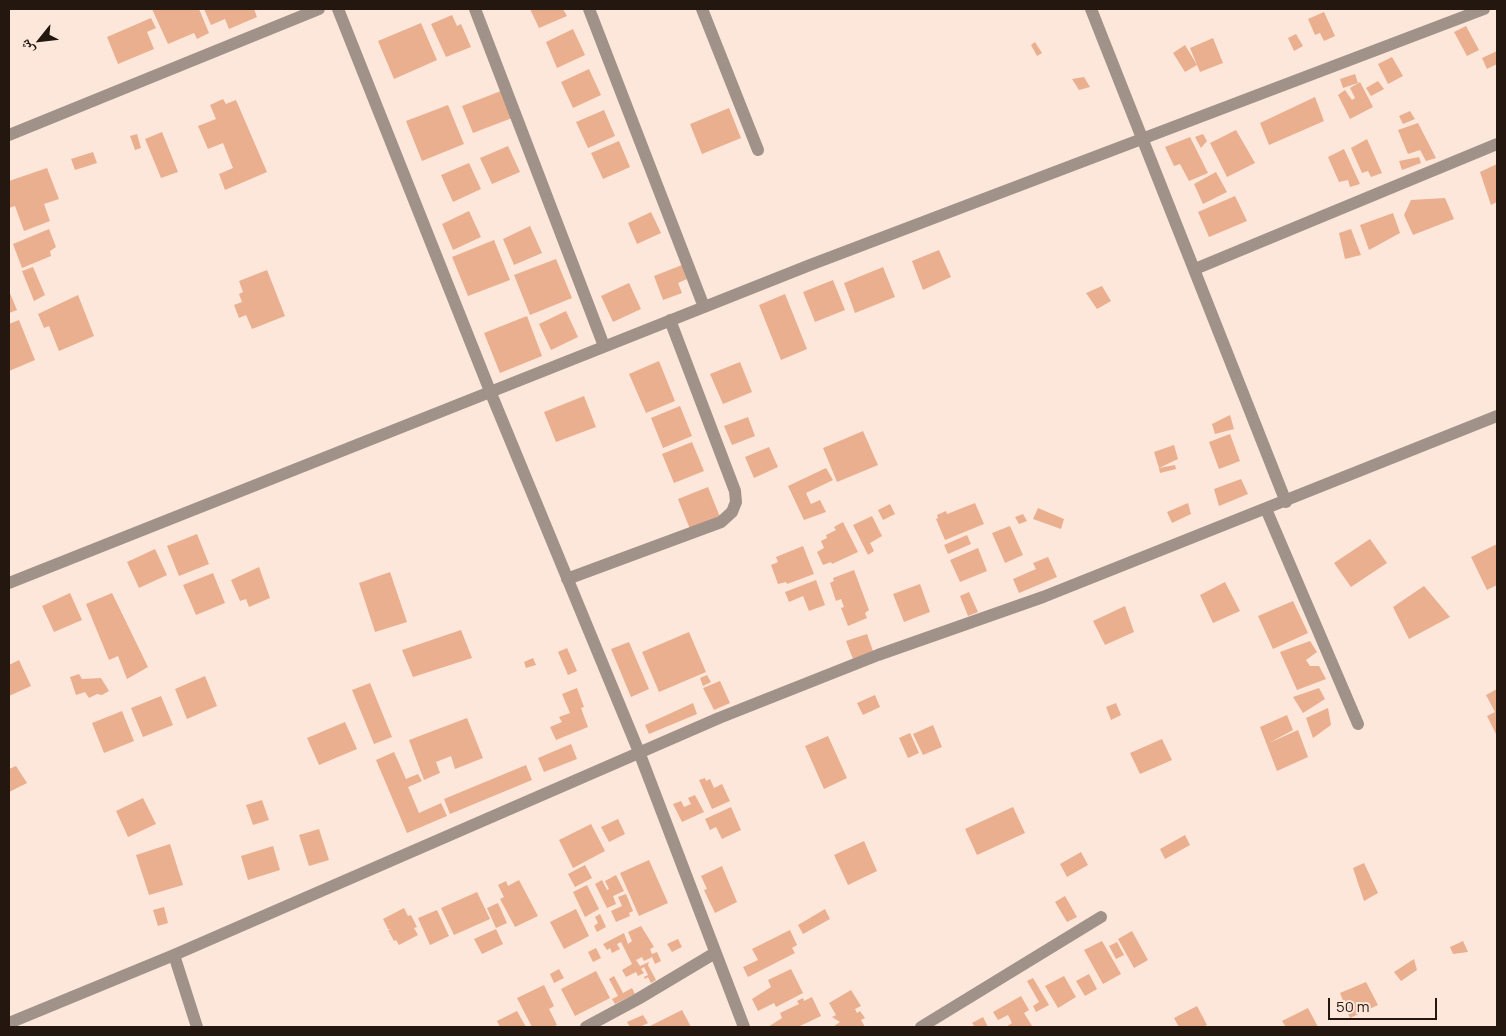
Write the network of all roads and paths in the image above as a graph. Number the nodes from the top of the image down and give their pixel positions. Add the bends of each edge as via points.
1 (319, 9) edge
2 (338, 9) edge
3 (475, 9) edge
4 (589, 9) edge
5 (702, 9) edge
6 (1091, 9) edge
7 (1484, 9) edge
8 (9, 136) edge
9 (1144, 137) junction
10 (1497, 144) edge
11 (758, 150) dead end
12 (1195, 268) junction
13 (704, 307) junction
14 (670, 320) junction
15 (604, 346) junction
16 (490, 391) junction
17 (1497, 416) edge
18 (1286, 502) junction
19 (1266, 509) junction
20 (567, 578) junction
21 (9, 583) edge
22 (1358, 724) dead end
23 (639, 752) junction
24 (1101, 917) dead end
25 (714, 953) junction
26 (174, 955) junction
27 (9, 1023) edge
28 (197, 1027) edge
29 (586, 1027) edge
30 (744, 1027) edge
31 (921, 1027) edge

1 - 8 street
2 - 16 street
3 - 15 street
4 - 13 street
5 - 11 street
6 - 9 street
7 - 9 street
9 - 12 street
9 - 13 street
10 - 12 street
12 - 18 street
13 - 14 street
14 - 15 street
14 - 20 street via 735,491 736,502 732,512 721,522
15 - 16 street
16 - 20 street
16 - 21 street
17 - 18 street
18 - 19 street
19 - 22 street
19 - 23 street via 1043,598 878,655
20 - 23 street
23 - 25 street
23 - 26 street
24 - 31 street
25 - 29 street
25 - 30 street
26 - 27 street
26 - 28 street

